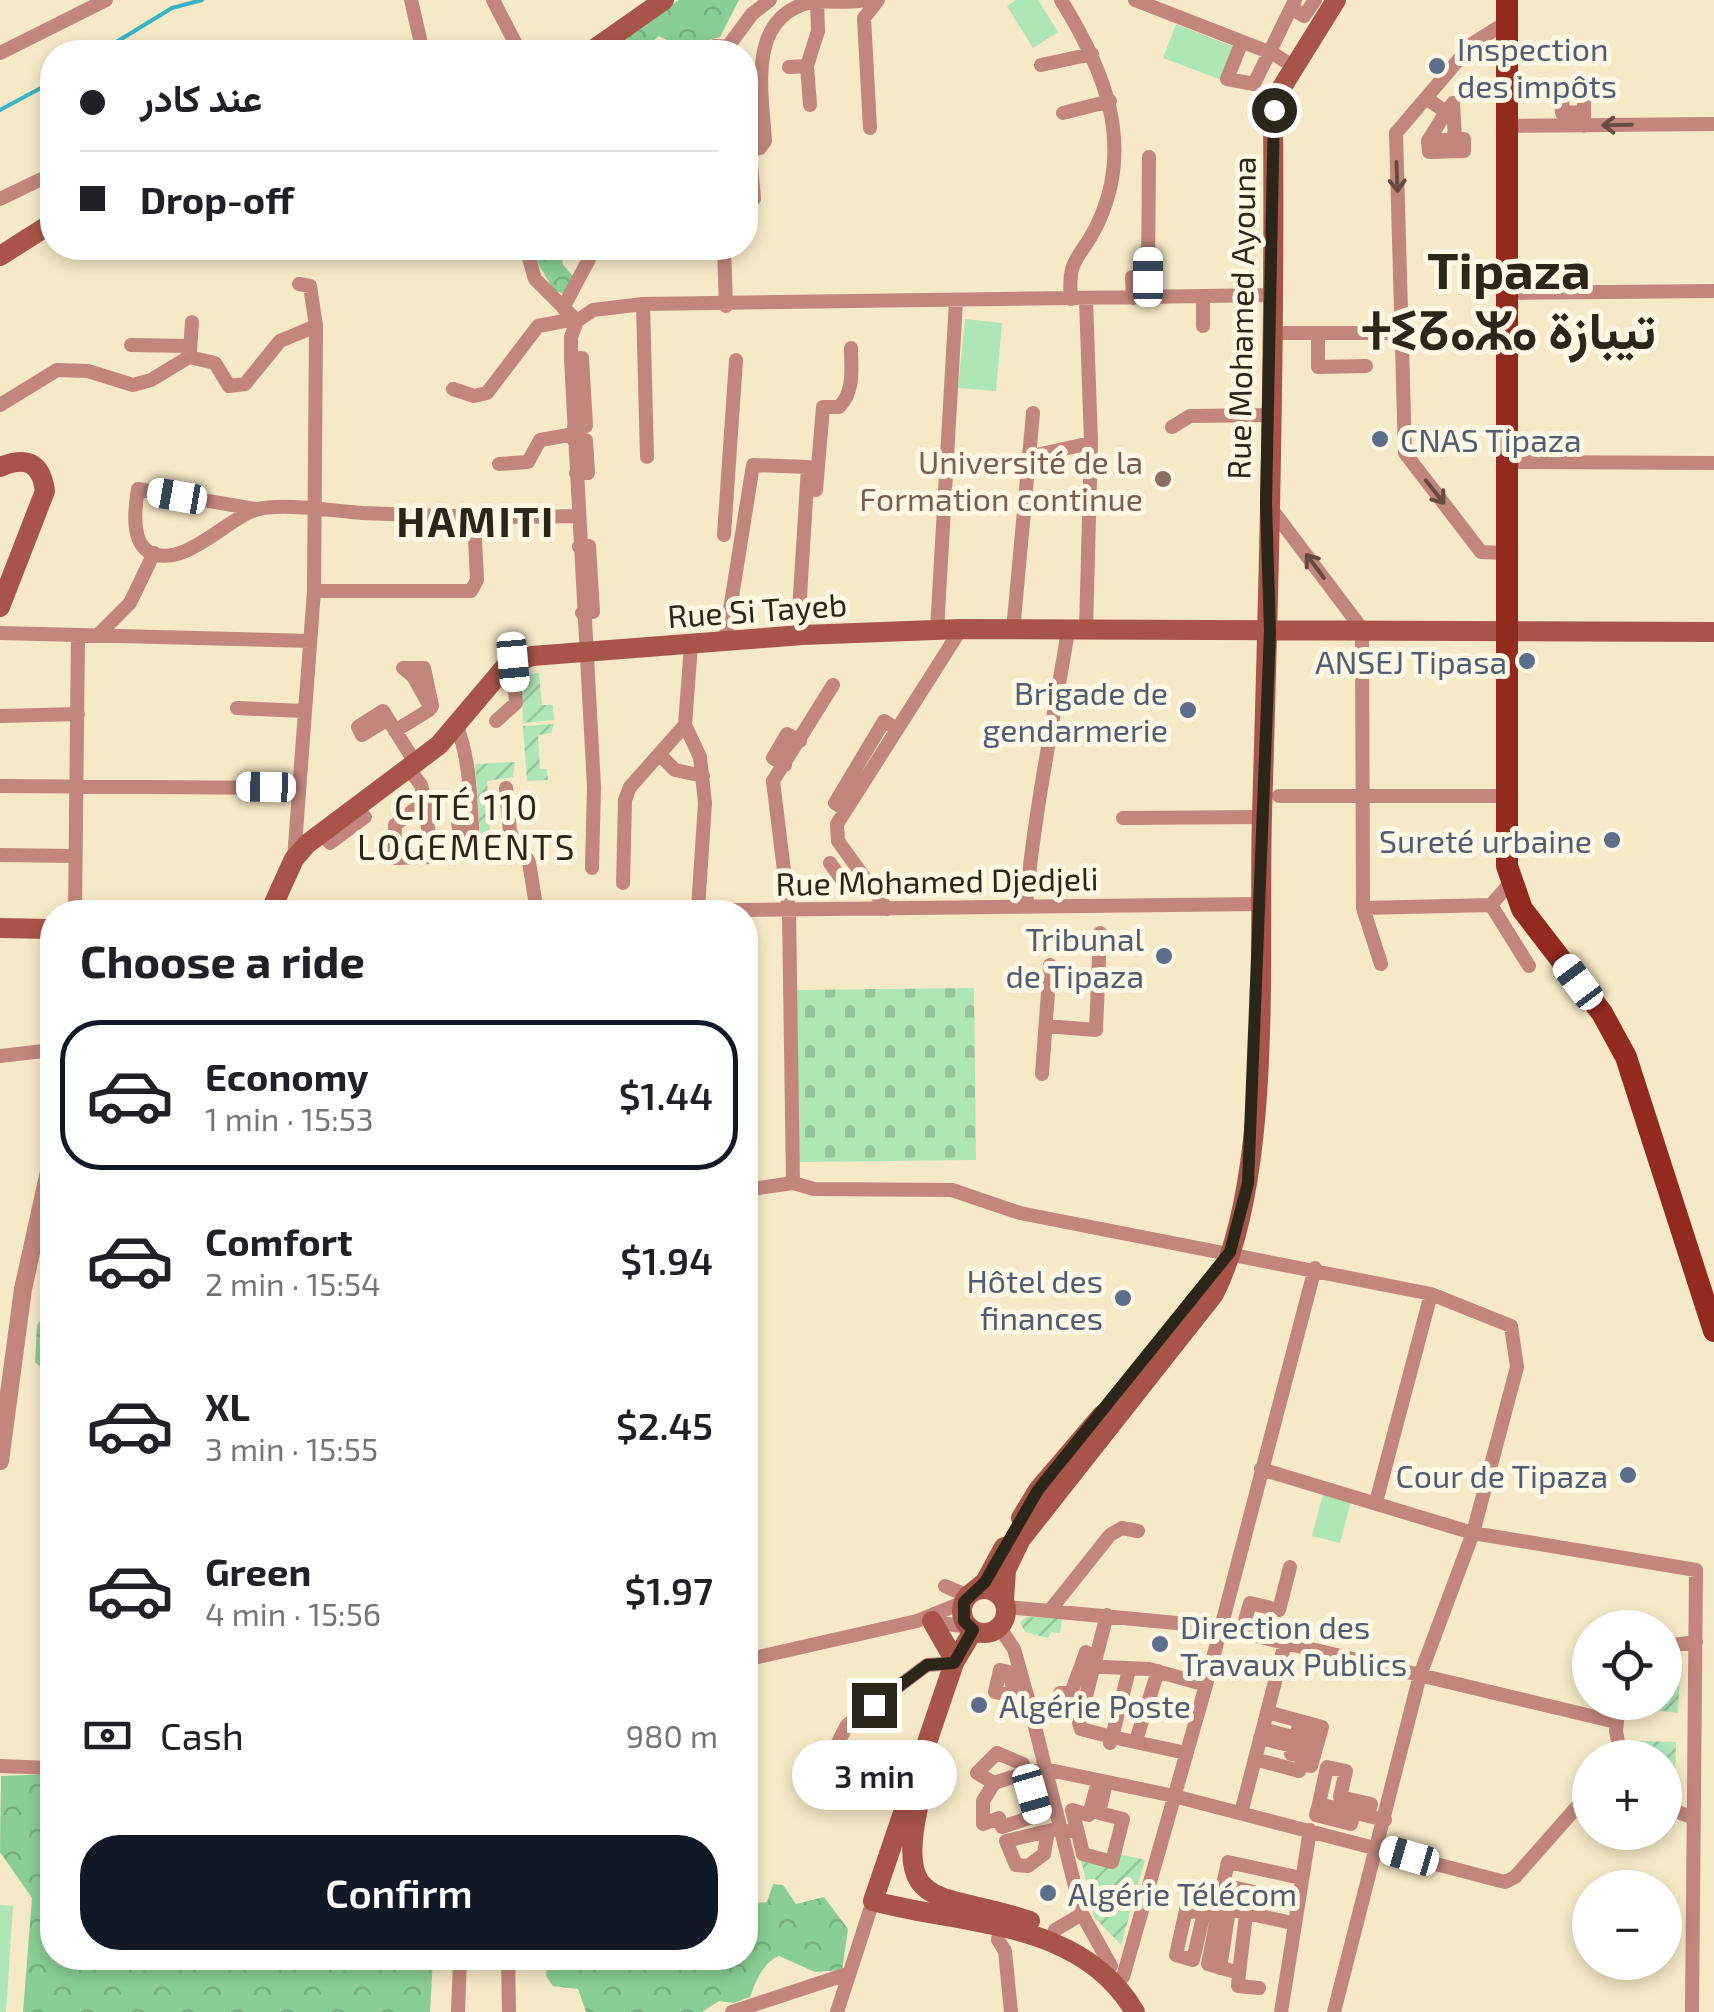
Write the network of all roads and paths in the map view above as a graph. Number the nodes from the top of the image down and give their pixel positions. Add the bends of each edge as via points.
1 (106, 0) edge
2 (411, 0) edge
3 (664, 0) edge
4 (770, 0) edge
5 (866, 0) edge
6 (878, 0) edge
7 (1060, 0) edge
8 (1135, 0) edge
9 (1315, 0) edge
10 (1336, 0) edge
11 (499, 2) edge
12 (816, 2) edge
13 (1298, 3) edge
14 (1507, 11) edge
15 (420, 40) edge
16 (515, 40) edge
17 (607, 40) edge
18 (733, 40) edge
19 (1254, 49) junction
20 (0, 53) edge
21 (1092, 54) junction
22 (1040, 65) dead end
23 (807, 66) junction
24 (789, 67) dead end
25 (1294, 67) junction
26 (1240, 81) dead end
27 (1426, 98) junction
28 (1110, 101) junction
29 (810, 105) dead end
30 (1063, 113) dead end
31 (1450, 115) junction
32 (1714, 124) edge
33 (1506, 126) junction
34 (870, 128) dead end
35 (758, 146) edge
36 (1149, 158) dead end
37 (40, 180) edge
38 (0, 199) edge
39 (40, 231) edge
40 (0, 256) edge
41 (530, 260) edge
42 (591, 260) edge
43 (724, 260) edge
44 (300, 284) dead end
45 (1714, 291) edge
46 (1507, 293) junction
47 (1274, 295) junction
48 (1203, 296) junction
49 (1133, 298) junction
50 (1078, 299) junction
51 (956, 300) junction
52 (643, 304) junction
53 (726, 306) junction
54 (572, 316) junction
55 (192, 322) dead end
56 (316, 326) junction
57 (1203, 326) dead end
58 (1273, 333) junction
59 (1403, 333) junction
60 (1318, 334) junction
61 (131, 344) dead end
62 (850, 348) dead end
63 (190, 351) junction
64 (736, 360) dead end
65 (1366, 366) dead end
66 (453, 389) dead end
67 (0, 405) edge
68 (1033, 413) dead end
69 (1270, 415) junction
70 (1172, 427) dead end
71 (574, 434) junction
72 (1091, 443) junction
73 (648, 457) dead end
74 (1027, 457) junction
75 (1506, 462) junction
76 (1714, 463) edge
77 (499, 464) dead end
78 (728, 464) junction
79 (752, 464) junction
80 (0, 467) edge
81 (1266, 503) junction
82 (256, 509) junction
83 (577, 509) junction
84 (312, 510) junction
85 (474, 518) junction
86 (724, 535) dead end
87 (154, 553) junction
88 (1504, 553) junction
89 (314, 592) junction
90 (0, 607) edge
91 (798, 612) dead end
92 (1362, 629) junction
93 (1506, 629) junction
94 (937, 630) junction
95 (961, 630) junction
96 (1077, 630) junction
97 (1013, 631) junction
98 (1270, 631) junction
99 (0, 632) edge
100 (1714, 632) edge
101 (78, 635) junction
102 (98, 635) junction
103 (802, 635) junction
104 (724, 641) junction
105 (310, 642) junction
106 (691, 644) junction
107 (587, 653) junction
108 (513, 662) junction
109 (834, 685) dead end
110 (237, 708) dead end
111 (430, 708) dead end
112 (302, 711) junction
113 (78, 714) junction
114 (0, 716) edge
115 (496, 721) dead end
116 (685, 725) junction
117 (456, 727) junction
118 (659, 754) junction
119 (412, 766) junction
120 (703, 776) junction
121 (76, 783) junction
122 (0, 786) edge
123 (296, 788) junction
124 (506, 788) dead end
125 (1280, 796) dead end
126 (1360, 796) junction
127 (1508, 796) junction
128 (425, 802) dead end
129 (470, 807) dead end
130 (1262, 816) junction
131 (1122, 818) dead end
132 (0, 855) edge
133 (74, 856) junction
134 (294, 860) junction
135 (854, 863) junction
136 (592, 868) dead end
137 (1511, 882) junction
138 (623, 883) dead end
139 (847, 888) dead end
140 (75, 900) edge
141 (276, 900) edge
142 (535, 900) edge
143 (698, 900) edge
144 (1261, 904) junction
145 (1026, 905) junction
146 (1490, 905) junction
147 (1363, 908) junction
148 (887, 909) junction
149 (758, 910) edge
150 (789, 911) junction
151 (0, 928) edge
152 (40, 930) edge
153 (1100, 934) dead end
154 (1382, 964) dead end
155 (1050, 965) dead end
156 (1530, 966) dead end
157 (1046, 1026) junction
158 (40, 1051) edge
159 (0, 1056) edge
160 (1042, 1074) dead end
161 (793, 1183) junction
162 (758, 1188) edge
163 (40, 1210) edge
164 (1230, 1252) junction
165 (1315, 1268) junction
166 (1431, 1294) junction
167 (1714, 1332) edge
168 (5, 1380) edge
169 (0, 1461) edge
170 (1261, 1469) junction
171 (1376, 1502) junction
172 (1138, 1530) dead end
173 (1473, 1533) junction
174 (1290, 1568) dead end
175 (945, 1586) dead end
176 (968, 1597) junction
177 (1051, 1609) junction
178 (1107, 1615) junction
179 (925, 1621) junction
180 (990, 1621) junction
181 (1220, 1626) junction
182 (1242, 1632) junction
183 (1696, 1642) junction
184 (1284, 1643) junction
185 (1682, 1644) edge
186 (758, 1657) edge
187 (1087, 1661) junction
188 (955, 1662) junction
189 (1129, 1670) junction
190 (1158, 1671) junction
191 (1420, 1675) junction
192 (1206, 1684) junction
193 (1060, 1693) dead end
194 (1267, 1712) junction
195 (1616, 1722) joint
196 (1138, 1734) dead end
197 (1111, 1740) junction
198 (1619, 1740) edge
199 (1186, 1753) junction
200 (1255, 1759) junction
201 (828, 1762) dead end
202 (0, 1766) edge
203 (40, 1768) edge
204 (1045, 1769) junction
205 (1026, 1773) junction
206 (994, 1783) junction
207 (1174, 1796) junction
208 (1572, 1812) edge
209 (1242, 1813) junction
210 (1361, 1814) junction
211 (1682, 1814) edge
212 (1691, 1817) junction
213 (1385, 1820) junction
214 (1062, 1830) junction
215 (1310, 1830) junction
216 (1379, 1847) junction
217 (1301, 1878) junction
218 (924, 1889) junction
219 (873, 1901) junction
220 (1296, 1902) junction
221 (899, 1908) junction
222 (1228, 1910) junction
223 (1082, 1914) junction
224 (1292, 1924) junction
225 (1000, 1927) junction
226 (1056, 1930) junction
227 (460, 1970) edge
228 (508, 1970) edge
229 (1230, 1970) junction
230 (1117, 1972) junction
231 (847, 1974) junction
232 (1260, 1988) dead end
233 (458, 2012) edge
234 (509, 2012) edge
235 (732, 2012) edge
236 (837, 2012) edge
237 (1010, 2012) edge
238 (1136, 2012) edge
239 (1147, 2012) edge
240 (1282, 2012) edge
241 (1334, 2012) edge
242 (1692, 2012) edge

1 - 20 street
2 - 15 street
3 - 17 main road
4 - 18 street
5 - 12 street
6 - 34 street via 864,18
7 - 21 street
8 - 19 street
9 - 13 street via 1304,16
10 - 25 main road, Rue Mohamed Ayouna
11 - 16 street
12 - 23 street via 818,31
12 - 35 street via 791,11 766,40 760,62 765,141
13 - 19 street
14 - 27 street
14 - 33 main road
19 - 25 street
19 - 26 street
21 - 22 street
21 - 28 street
23 - 24 street
23 - 29 street
25 - 47 main road, Rue Mohamed Ayouna via 1274,110
27 - 31 street
27 -> 59 street via 1396,133
28 - 30 street
28 - 50 street via 1113,175 1098,222 1068,269
31 - 31 street via 1428,140 1428,152 1464,151
32 -> 33 street via 1584,119
33 - 46 main road
36 - 49 street via 1148,277 1132,277
37 - 38 street
39 - 40 main road
41 - 54 street via 535,278
42 - 54 street
43 - 53 street
44 - 56 street via 314,296
45 - 46 street
46 - 75 main road
47 - 48 street
47 - 58 main road, Rue Mohamed Ayouna
48 - 49 street
48 - 57 street
49 - 50 street
50 - 51 street
50 - 72 street
51 - 53 street
51 - 94 street
52 - 53 street
52 - 54 street
52 - 73 street
54 - 66 street via 538,326 487,393
54 - 71 street via 571,359 582,358 586,426
55 - 63 street
56 - 63 street via 280,341 246,384 229,386 215,362
56 - 84 street
58 - 60 street
58 - 69 main road, Rue Mohamed Ayouna
59 - 60 street
59 -> 88 street via 1406,453 1481,552
60 - 65 street via 1318,367
61 - 63 street
62 - 103 street via 846,400 823,407
63 - 67 street via 151,380 133,384 88,370 56,370
64 - 78 street
68 - 74 street
69 - 70 street via 1190,416
69 - 81 main road, Rue Mohamed Ayouna
71 - 77 street via 540,440 528,462
71 - 83 street via 586,440 588,472 576,473
72 - 74 street
72 - 96 street
74 - 97 street
75 - 76 street
75 - 88 main road
78 - 79 street
78 - 86 street
79 - 91 street via 808,468
79 - 104 street
80 - 90 main road via 32,462 45,491
92 -> 81 street
81 - 98 main road, Rue Mohamed Ayouna
82 - 84 street
82 - 87 street via 189,548
82 - 87 street via 138,489 138,536
83 - 85 street
83 - 107 street via 578,541 589,546 593,612 582,612
84 - 85 street
84 - 89 street
85 - 89 street via 477,580 471,591
87 - 102 street via 130,603
88 - 93 main road
89 - 105 street
92 - 93 main road, Rue Si Tayeb
92 - 98 main road, Rue Si Tayeb
92 - 126 street
93 - 100 main road
93 - 127 main road
94 - 95 main road, Rue Si Tayeb
94 - 103 main road, Rue Si Tayeb
95 - 97 main road, Rue Si Tayeb
95 - 135 street via 846,810 836,837
96 - 97 main road, Rue Si Tayeb
96 - 98 main road, Rue Si Tayeb
96 - 145 street via 1034,814
98 - 130 main road, Rue Mohamed Ayouna
99 - 101 street
101 - 102 street
101 - 113 street
102 - 105 street
103 - 104 main road, Rue Si Tayeb
104 - 106 main road, Rue Si Tayeb
105 - 112 street
106 - 107 main road, Rue Si Tayeb
106 - 116 street
107 - 108 main road, Rue Si Tayeb
107 - 136 street
108 - 115 street via 516,704
108 - 117 main road
109 - 150 street via 772,788
110 - 112 street
111 - 119 street via 392,725
112 - 123 street
113 - 114 street
113 - 121 street
116 - 118 street
116 - 120 street
117 - 119 main road
117 - 129 street via 465,748
118 - 120 street via 675,770
118 - 138 street via 625,800
119 - 128 street
119 - 134 main road
120 - 143 street
121 - 122 street
121 - 123 street
121 - 133 street
123 - 134 street
124 - 142 street via 511,836 529,862
125 - 126 street
126 - 127 street
126 - 147 street
127 - 137 main road
130 - 131 street
130 - 144 main road, Rue Mohamed Ayouna
132 - 133 street
133 - 140 street
134 - 141 main road
135 - 139 street via 834,869
135 - 148 street
137 - 146 street
137 - 167 main road via 1522,909 1602,1014 1626,1057
144 - 145 street, Rue Mohamed Djedjeli
144 - 164 main road, Rue Mohamed Ayouna via 1248,1183
145 - 148 street, Rue Mohamed Djedjeli
146 - 147 street
146 - 156 street
147 - 154 street
148 - 150 street, Rue Mohamed Djedjeli
149 - 150 street, Rue Mohamed Djedjeli
150 - 161 street
151 - 152 main road
153 - 157 street via 1096,1030
155 - 157 street
157 - 160 street
158 - 159 street
161 - 162 street
161 - 164 street via 814,1189 952,1190 1020,1213
163 - 168 street
164 - 165 street
164 - 176 main road via 1038,1490 985,1582
164 - 180 main road, Rue Mohamed Ayouna via 1214,1294 1021,1538
165 - 166 street
165 - 170 street
166 - 171 street
166 - 173 street via 1503,1319 1513,1331 1517,1367
168 - 169 street
170 - 171 street
170 - 181 street
171 - 173 street
172 - 177 street via 1110,1534
173 - 183 street via 1694,1569
173 - 191 street
174 - 182 street via 1279,1610 1250,1603
175 - 176 street
176 - 179 street
176 - 180 main road
176 - 180 main road via 987,1588
177 - 178 street
177 - 180 street
178 - 181 street
178 - 187 street
179 - 180 street
179 - 186 street
179 - 188 main road
180 - 188 main road
180 - 204 street via 1014,1650 1021,1698
180 - 218 main road via 965,1660 917,1811 910,1862
181 - 182 street
181 - 192 street
182 - 184 street
183 - 185 street
183 - 212 street
184 - 191 street
184 - 194 street
187 - 189 street
187 - 193 street via 1071,1693
187 - 197 street via 1079,1726
188 - 201 street via 927,1665 847,1725
188 - 219 main road
189 - 190 street
189 - 197 street
190 - 192 street
190 - 196 street
191 - 195 street
191 - 213 street
192 - 199 street
194 - 200 street
194 - 200 street via 1322,1727 1311,1766 1302,1764 1300,1771
195 - 198 street
197 - 199 street
199 - 207 street
200 - 209 street
202 - 203 street
204 - 205 street
204 - 207 street
204 - 214 street
205 - 206 street
205 - 206 street via 1023,1764 997,1753 978,1773
205 - 206 street via 1038,1814 1002,1826 999,1818 982,1820
207 - 209 street
207 - 230 street
208 - 216 street via 1508,1882
209 - 215 street
210 - 210 street via 1371,1804 1340,1797 1346,1771 1327,1767 1318,1804
210 - 213 street
211 - 212 street
212 - 242 street
213 - 216 street
214 - 214 street via 1083,1854 1112,1862 1123,1820 1099,1812 1104,1791 1096,1790 1089,1814 1072,1810
214 - 223 street
215 - 216 street
215 - 217 street
216 - 241 street
217 - 220 street
217 - 220 street via 1228,1862 1222,1885
218 - 221 main road
218 - 226 main road
219 - 221 main road
219 - 231 street
220 - 224 street
221 - 225 main road
222 - 224 street
222 - 229 street
222 - 229 street via 1208,1964
223 - 226 street
223 - 230 street
224 - 240 street
225 - 237 street
225 - 238 main road via 1092,1962
226 - 230 main road
227 - 233 street
228 - 234 street
229 - 232 street via 1238,1986
230 - 239 main road
231 - 235 street
231 - 236 street

